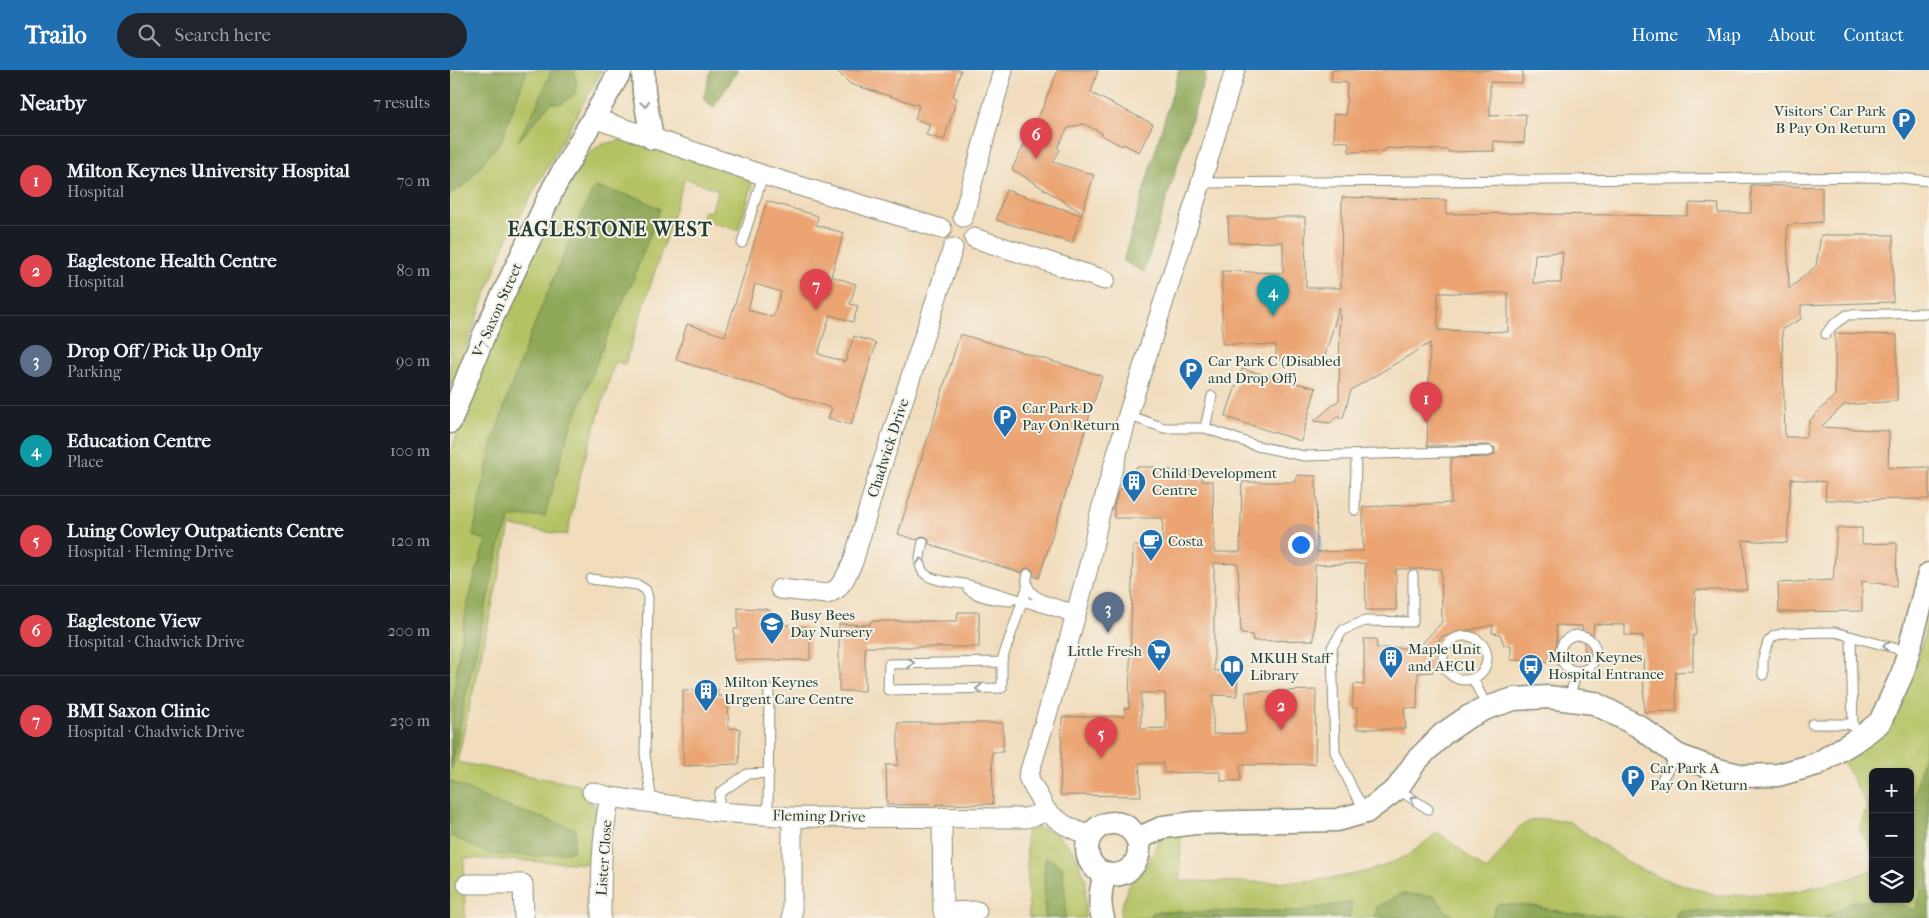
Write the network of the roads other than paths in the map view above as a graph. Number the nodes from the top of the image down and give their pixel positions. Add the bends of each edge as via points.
1 (643, 70) edge
2 (1003, 70) edge
3 (1234, 70) edge
4 (617, 75) edge
5 (593, 118) junction
6 (652, 138) junction
7 (763, 175) junction
8 (1929, 181) edge
9 (1201, 183) junction
10 (963, 217) junction
11 (942, 229) junction
12 (974, 238) junction
13 (742, 243) dead end
14 (953, 248) junction
15 (1105, 280) dead end
16 (1929, 313) edge
17 (1826, 334) dead end
18 (1212, 396) dead end
19 (1128, 415) junction
20 (450, 422) edge
21 (1205, 428) junction
22 (1489, 451) dead end
23 (1356, 455) junction
24 (1355, 510) dead end
25 (923, 542) dead end
26 (1028, 574) dead end
27 (1929, 574) edge
28 (1413, 576) dead end
29 (591, 579) dead end
30 (1027, 588) junction
31 (780, 589) dead end
32 (1022, 602) junction
33 (1076, 614) junction
34 (1852, 638) junction
35 (1909, 652) junction
36 (1002, 662) junction
37 (1577, 671) junction
38 (1762, 675) dead end
39 (1473, 679) junction
40 (769, 690) dead end
41 (1569, 699) junction
42 (1487, 708) junction
43 (1812, 724) dead end
44 (1857, 732) junction
45 (1677, 755) junction
46 (769, 774) junction
47 (1659, 784) dead end
48 (1397, 790) junction
49 (592, 792) dead end
50 (610, 797) junction
51 (652, 803) junction
52 (1428, 809) dead end
53 (718, 812) junction
54 (1047, 812) junction
55 (1366, 812) junction
56 (768, 816) junction
57 (792, 817) junction
58 (942, 817) junction
59 (1090, 837) junction
60 (1137, 839) junction
61 (1105, 873) junction
62 (467, 884) dead end
63 (977, 911) dead end
64 (524, 918) edge
65 (601, 918) edge
66 (792, 918) edge
67 (1103, 918) edge

1 -> 6 street
2 - 10 street
3 - 9 street
4 - 5 street, V7 Saxon Street
5 - 6 street
5 - 20 street, V7 Saxon Street via 554,187 488,326
6 - 7 street
7 - 11 street
7 - 13 lane
8 - 9 lane via 1890,177
9 - 19 street
10 - 11 street via 948,220
10 - 12 street via 974,228
11 - 14 street via 945,243
12 - 14 street via 968,246
12 - 15 street
14 - 31 street, Chadwick Drive via 853,562 844,580 827,594
16 - 17 lane via 1846,315
18 - 21 lane
19 - 21 lane via 1164,428
19 - 33 street
21 - 23 lane via 1257,446 1304,456
22 - 23 lane
23 - 24 lane
32 -> 25 lane via 924,574 920,567
26 - 30 lane
27 - 35 street
28 - 55 lane via 1413,622 1365,621 1343,630 1332,647 1335,752
29 - 51 lane via 638,585 646,590 645,754
30 - 32 lane
30 - 33 lane via 1032,595
32 - 33 lane
32 - 36 lane
33 - 54 street via 1028,777
35 -> 34 lane
34 - 38 lane via 1835,632 1774,636 1768,642 1763,658
34 - 44 lane
35 - 44 street via 1880,722
36 -> 36 lane via 1002,688 888,690 889,664
37 - 37 lane via 1565,666 1560,651 1567,639 1581,635 1593,643 1596,658 1588,668
37 - 41 lane
39 - 39 lane via 1456,678 1444,665 1445,649 1458,637 1473,638 1485,650 1485,668
39 - 42 lane
40 - 46 lane
41 - 42 street via 1514,699
41 - 45 street via 1594,703 1613,712 1640,726
42 - 48 street via 1443,734 1416,761
43 - 44 lane via 1848,724
44 - 45 street via 1817,764 1778,775 1743,776 1714,770
45 - 47 lane
46 - 53 lane via 747,774 720,793
46 - 56 lane
52 -> 48 lane
48 - 55 street
49 - 50 street, Fleming Drive
50 - 51 street, Fleming Drive
50 - 65 street, Lister Close via 602,850
51 - 53 street, Fleming Drive
53 - 56 street, Fleming Drive
54 - 58 street, Fleming Drive via 1026,818
54 - 59 street via 1064,825
55 - 60 street via 1337,820 1196,823 1164,827
56 - 57 street, Fleming Drive
57 - 58 street, Fleming Drive
57 - 66 street
58 - 63 street via 943,912
59 - 60 street via 1101,826 1115,823 1128,828
59 - 61 street via 1088,854 1091,862
60 - 61 street via 1138,856 1134,863 1121,873
61 - 67 street via 1100,889
62 - 64 street via 523,884

